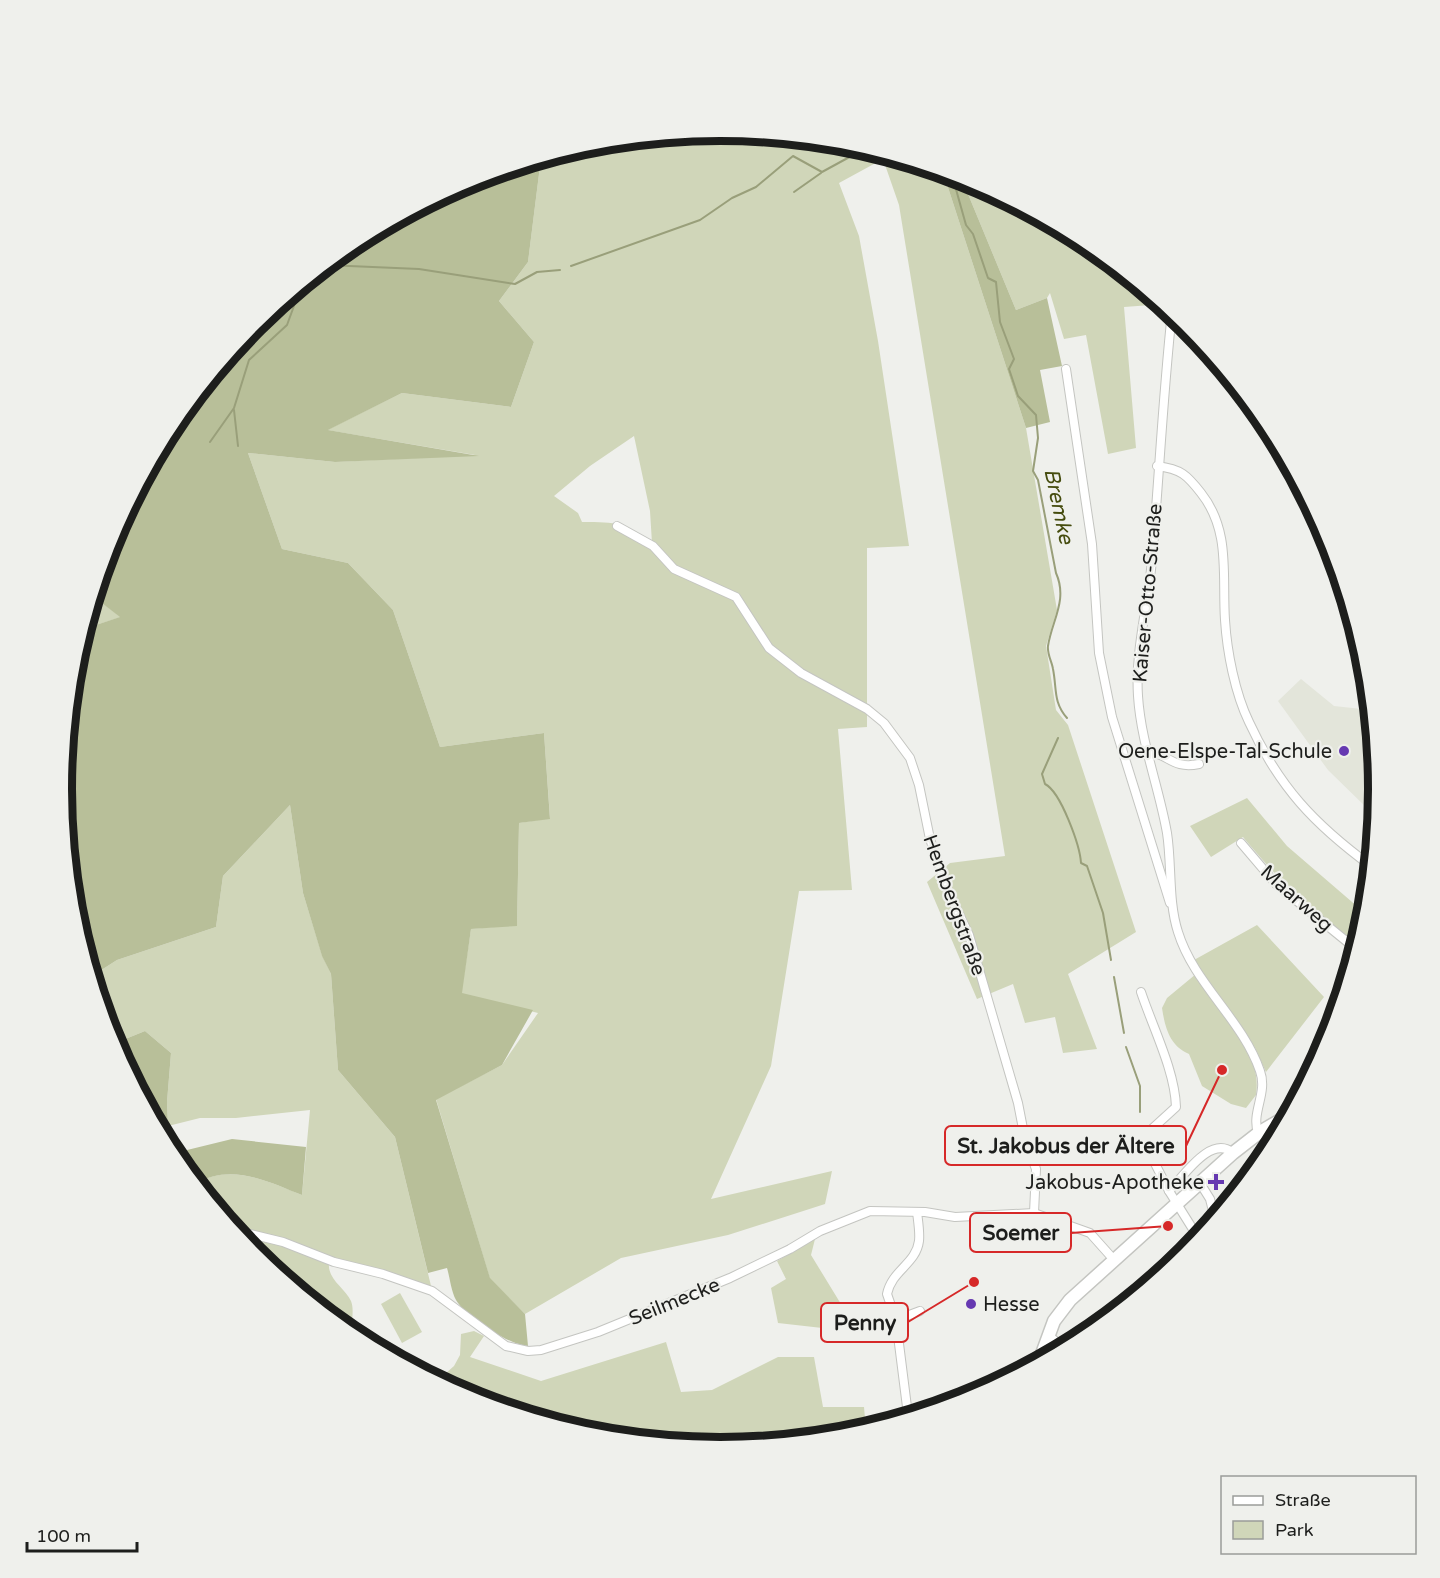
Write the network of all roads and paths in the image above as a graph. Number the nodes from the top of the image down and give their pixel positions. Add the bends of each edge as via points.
1 (1171, 324) edge
2 (1066, 369) dead end
3 (1157, 466) junction
4 (617, 526) dead end
5 (1146, 753) junction
6 (1199, 764) dead end
7 (1241, 843) dead end
8 (1364, 861) edge
9 (1173, 910) junction
10 (1349, 943) edge
11 (1141, 992) dead end
12 (1275, 1123) edge
13 (1258, 1133) junction
14 (1233, 1153) junction
15 (1200, 1184) junction
16 (1169, 1191) junction
17 (1177, 1204) junction
18 (1213, 1209) edge
19 (917, 1212) junction
20 (1034, 1213) junction
21 (1193, 1231) edge
22 (250, 1234) edge
23 (1115, 1261) junction
24 (920, 1311) dead end
25 (896, 1320) junction
26 (1048, 1335) junction
27 (1057, 1342) edge
28 (1043, 1351) edge
29 (907, 1407) dead end

1 - 3 street, Kaiser-Otto-Straße
2 - 9 street via 1092,544 1101,664 1112,717
3 - 5 street, Kaiser-Otto-Straße via 1151,564 1138,665
3 - 8 street via 1175,468 1191,480 1218,521 1223,539 1228,642 1249,723 1299,804 1330,836
4 - 20 street, Hembergstraße via 653,546 674,568 736,597 769,648 801,673 867,709 884,723 909,758 930,839 969,935 1018,1103 1036,1169
5 - 6 street via 1158,753 1179,766
5 - 9 street, Kaiser-Otto-Straße via 1166,830
7 - 10 street, Maarweg via 1276,884
9 - 13 street, Kaiser-Otto-Straße via 1188,959 1241,1032 1261,1073 1264,1088
11 - 16 street via 1175,1084 1176,1107 1142,1138
12 - 13 main road
13 - 14 main road
14 - 15 main road
14 - 16 street via 1225,1147 1213,1148
15 - 17 main road
15 - 18 street
16 - 17 street
17 - 21 street
17 - 23 main road
19 - 20 street, Seilmecke via 955,1217
19 - 22 street, Seilmecke via 870,1211 820,1231 730,1278 598,1332 528,1351 506,1346 432,1292
19 - 25 street via 919,1241 915,1252 897,1271 889,1287 888,1299
20 - 23 street, Seilmecke via 1090,1233
23 - 26 main road via 1070,1300
24 - 25 street
25 - 29 street
26 - 27 street
26 - 28 main road

